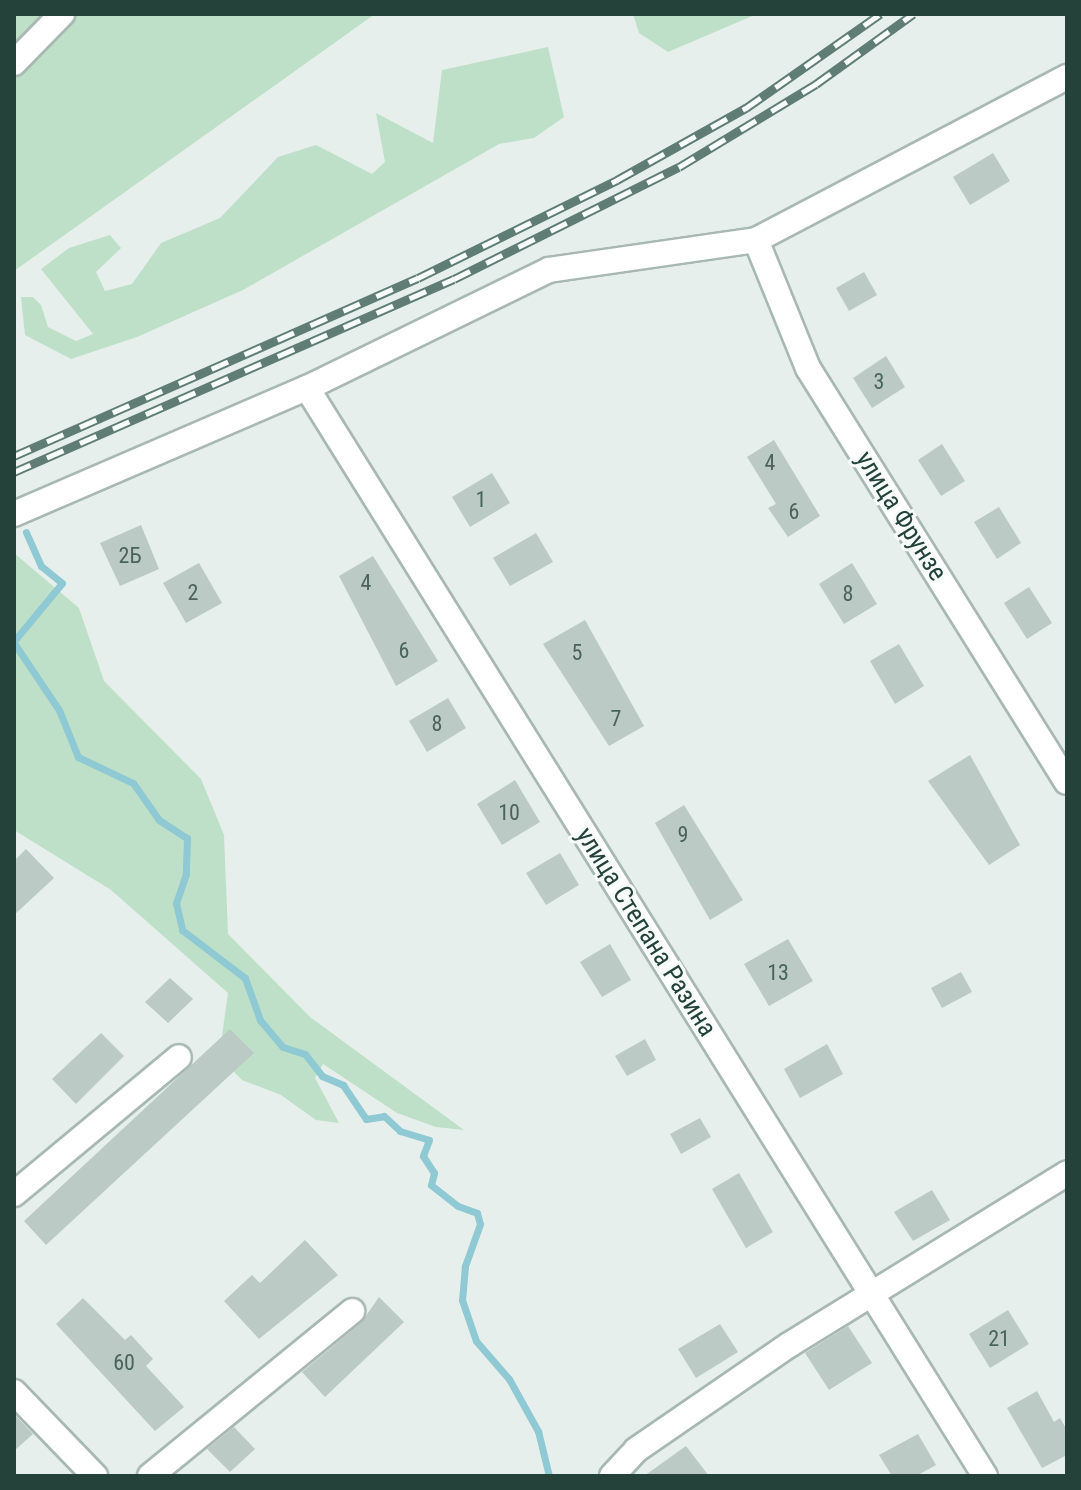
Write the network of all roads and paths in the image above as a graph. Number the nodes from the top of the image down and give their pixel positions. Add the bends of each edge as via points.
1 (62, 14) edge
2 (14, 63) edge
3 (1067, 77) edge
4 (756, 240) junction
5 (307, 388) junction
6 (14, 514) edge
7 (1067, 782) edge
8 (179, 1057) dead end
9 (1067, 1173) edge
10 (14, 1194) edge
11 (874, 1293) junction
12 (352, 1311) dead end
13 (14, 1392) edge
14 (95, 1476) edge
15 (150, 1476) edge
16 (612, 1476) edge
17 (985, 1476) edge

1 - 2 street
3 - 4 street
4 - 5 street via 549,270
4 - 7 street, улица Фрунзе via 808,368
5 - 6 street
5 - 11 street, улица Степана Разина
8 - 10 street
9 - 11 street
11 - 16 street via 648,1441
11 - 17 street, улица Степана Разина
12 - 15 street
13 - 14 street

